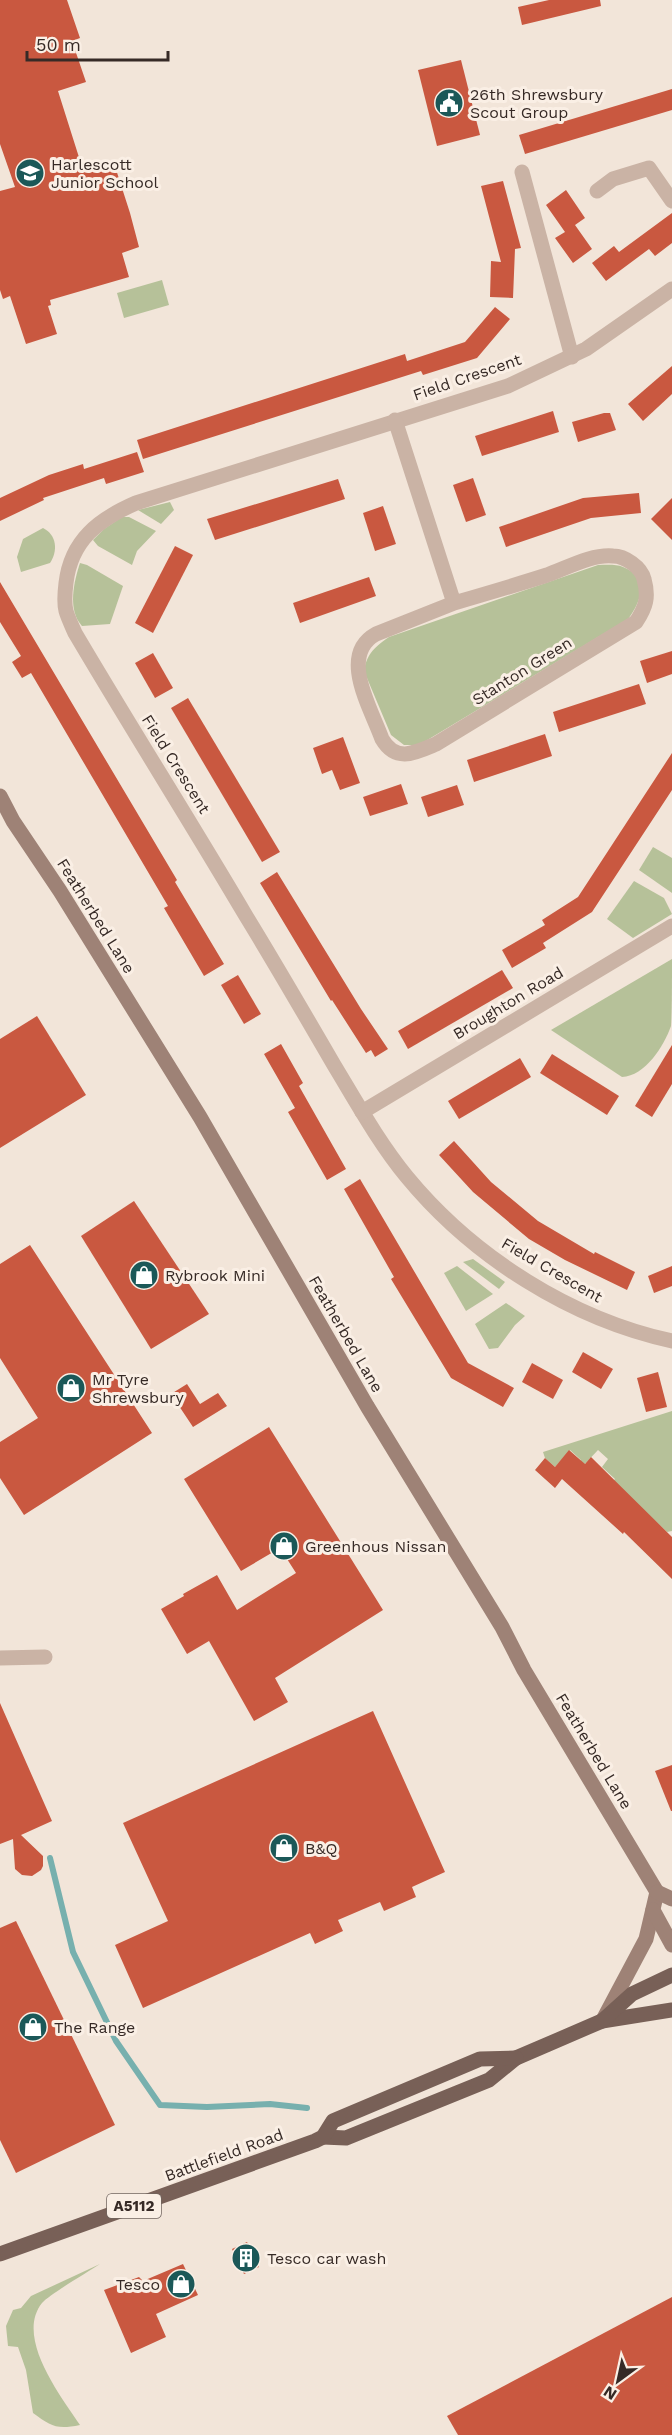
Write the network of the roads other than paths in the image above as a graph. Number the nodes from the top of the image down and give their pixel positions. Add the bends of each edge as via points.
1 (522, 172) dead end
2 (597, 190) dead end
3 (672, 201) edge
4 (672, 289) edge
5 (572, 357) junction
6 (395, 420) junction
7 (454, 603) junction
8 (0, 796) edge
9 (6, 824) edge
10 (672, 926) edge
11 (362, 1112) junction
12 (672, 1341) edge
13 (45, 1657) dead end
14 (0, 1658) edge
15 (657, 1892) junction
16 (672, 1899) edge
17 (653, 1910) junction
18 (672, 1945) edge
19 (672, 1975) edge
20 (672, 2010) edge
21 (602, 2021) junction
22 (516, 2058) junction
23 (323, 2137) junction
24 (0, 2254) edge

1 - 5 street
2 - 3 street via 613,179 649,168
4 - 5 street, Field Crescent
5 - 6 street, Field Crescent via 508,386
6 - 7 street
6 - 11 street, Field Crescent via 121,509 86,533 68,567 65,587 66,609 75,633
7 - 7 street, Stanton Green via 598,556 615,555 631,562 643,574 648,592 645,609 636,622 436,744 418,752 394,753 382,739 357,670 360,647 367,638
8 - 9 street, Featherbed Lane
9 - 15 street, Featherbed Lane via 60,891 194,1108
10 - 11 street, Broughton Road
11 - 12 street, Field Crescent via 407,1177 442,1214 497,1261 586,1313
13 - 14 street
15 - 16 street
15 - 17 street
17 - 18 street
17 - 21 street via 642,1949
19 - 21 main road, Battlefield Road / A5112 via 632,1994
20 - 21 main road, A5112
21 - 22 main road, Battlefield Road / A5112
22 - 23 main road, Battlefield Road / A5112 via 478,2085 346,2138
22 - 23 main road, Battlefield Road / A5112 via 480,2059 426,2081 333,2121
23 - 24 main road, Battlefield Road / A5112

